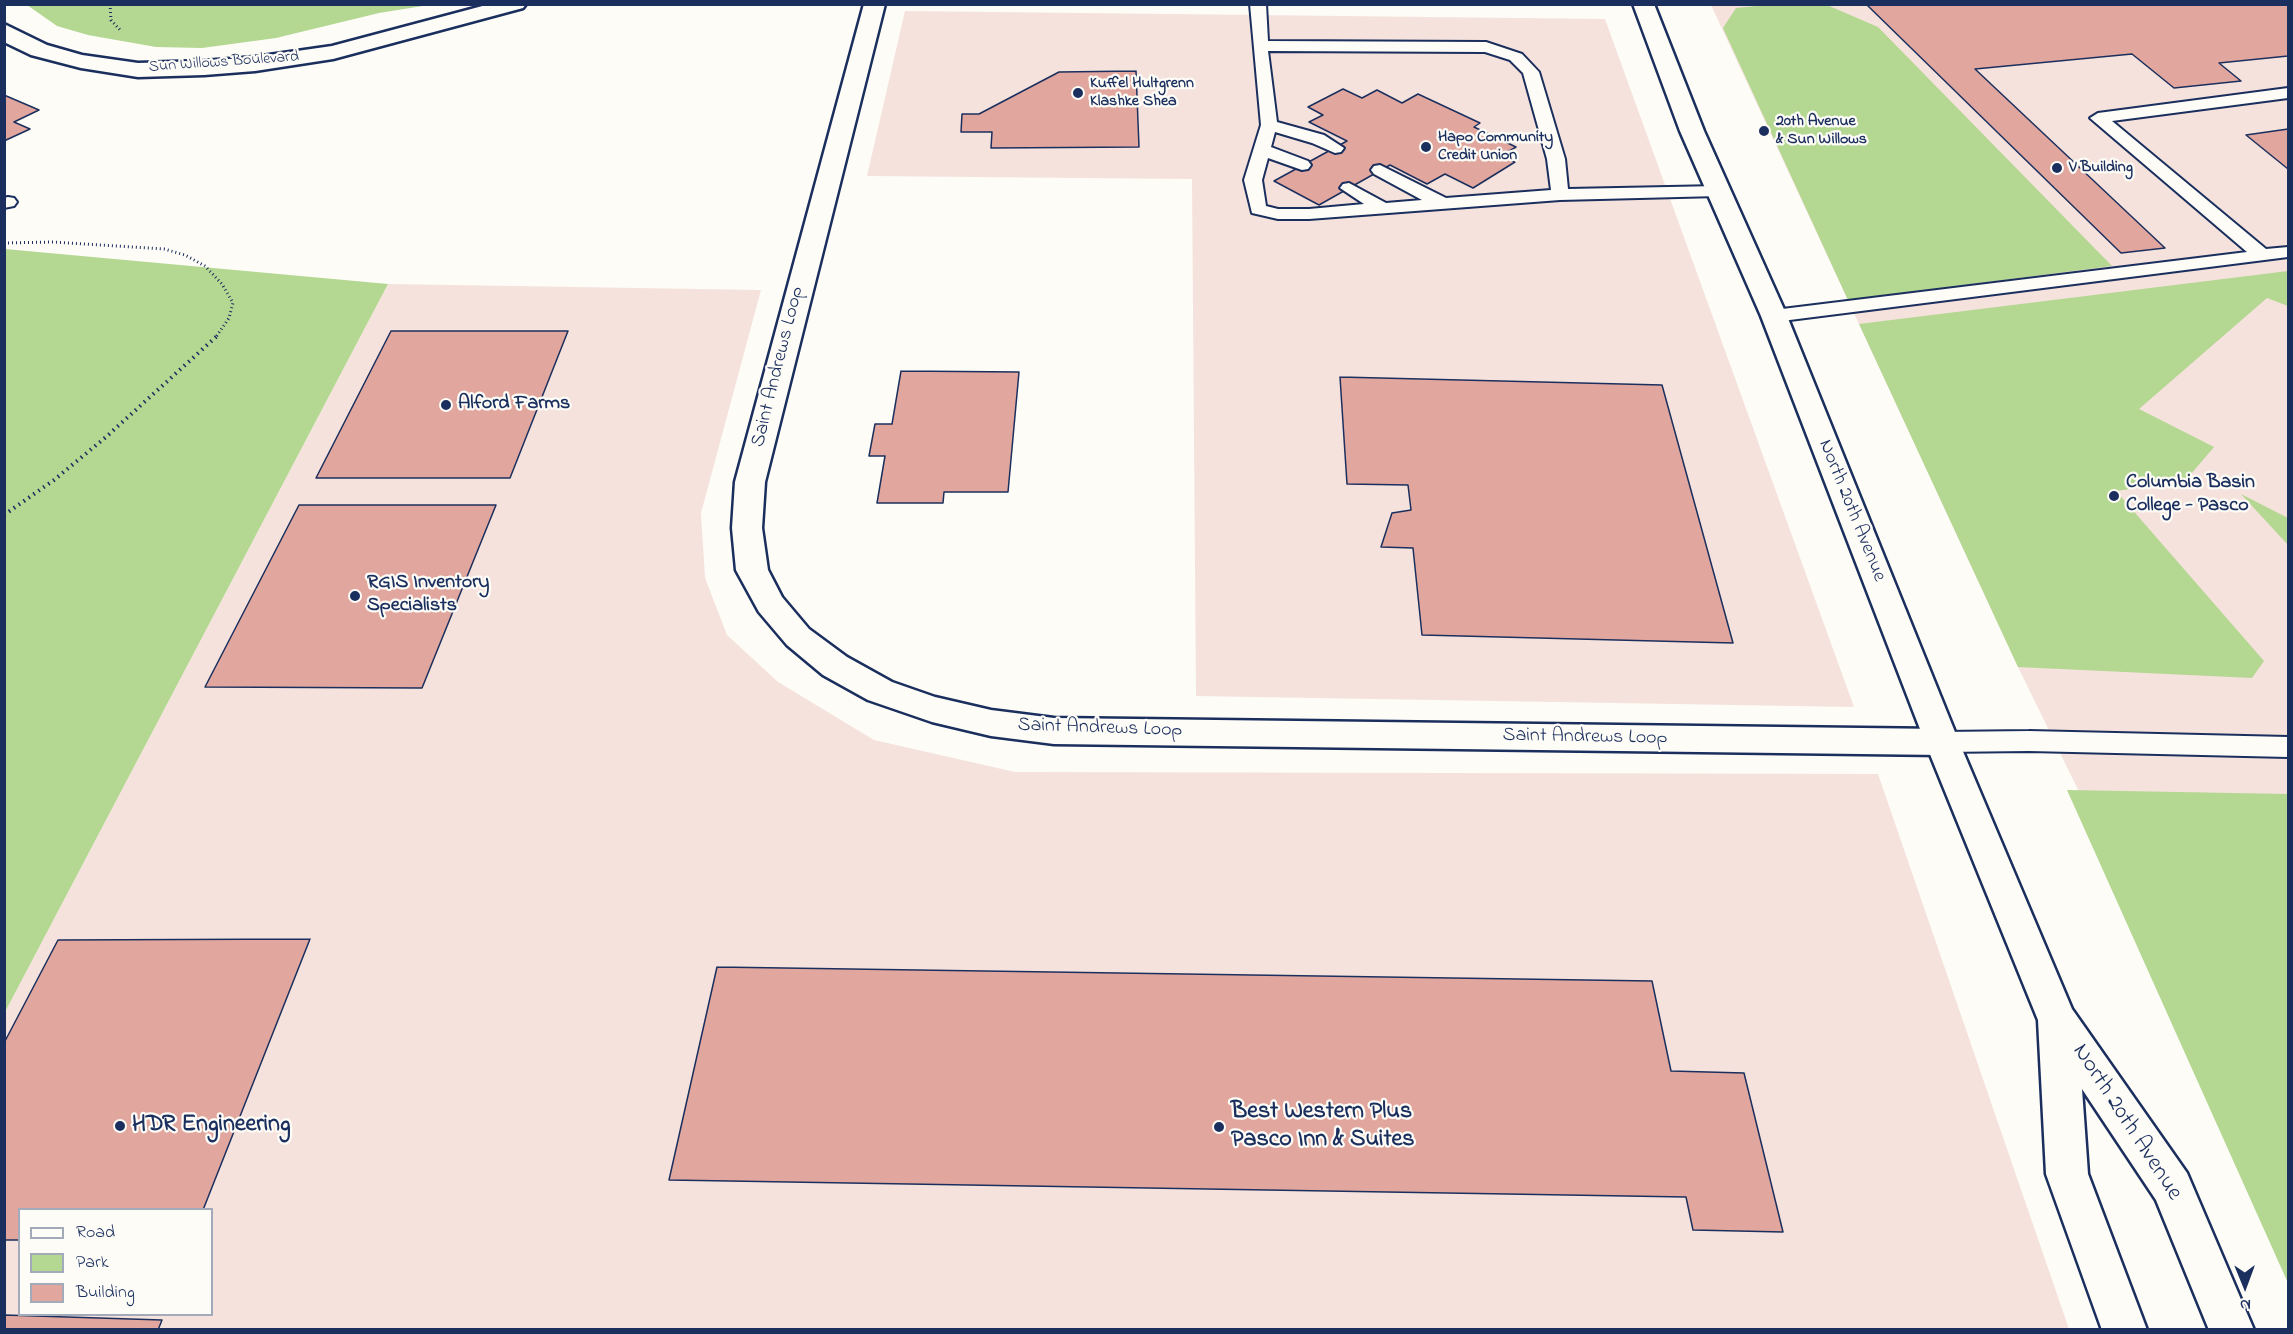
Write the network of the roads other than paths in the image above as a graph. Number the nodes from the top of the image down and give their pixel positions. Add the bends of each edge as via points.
1 (516, 4) edge
2 (875, 4) edge
3 (1258, 4) edge
4 (1643, 4) edge
5 (4, 30) edge
6 (1260, 46) junction
7 (2289, 93) edge
8 (1264, 143) junction
9 (1328, 152) dead end
10 (1296, 169) dead end
11 (1719, 191) junction
12 (1560, 195) junction
13 (1443, 204) junction
14 (1416, 206) junction
15 (1384, 209) junction
16 (1364, 210) junction
17 (2289, 252) edge
18 (2262, 255) junction
19 (1774, 316) junction
20 (1942, 742) junction
21 (2289, 747) edge
22 (2057, 1019) junction
23 (2125, 1329) edge
24 (2232, 1329) edge

1 - 5 street, Sun Willows Boulevard via 333,52 204,68 138,69 81,61 39,50
2 - 20 street, Saint Andrews Loop via 750,482 747,528 752,570 770,604 798,637 835,666 880,690 932,709 991,723 1054,731
3 - 6 lane
4 - 11 street, North 20th Avenue
6 - 8 lane
6 - 12 lane via 1486,47 1516,57 1531,72 1556,159
7 - 18 lane via 2098,118
8 - 9 lane
8 - 10 lane
8 - 16 lane via 1253,180 1258,209 1278,214
11 - 12 lane
11 - 19 street, North 20th Avenue
12 - 13 lane
13 - 14 lane
13 - 14 lane via 1373,175
14 - 15 lane
15 - 16 lane
15 - 16 lane via 1343,192
17 - 18 lane
18 - 19 lane
19 - 20 street, North 20th Avenue
20 - 21 lane
20 - 22 street, North 20th Avenue
22 - 23 street, North 20th Avenue via 2067,1174
22 - 24 street, North 20th Avenue via 2172,1187

